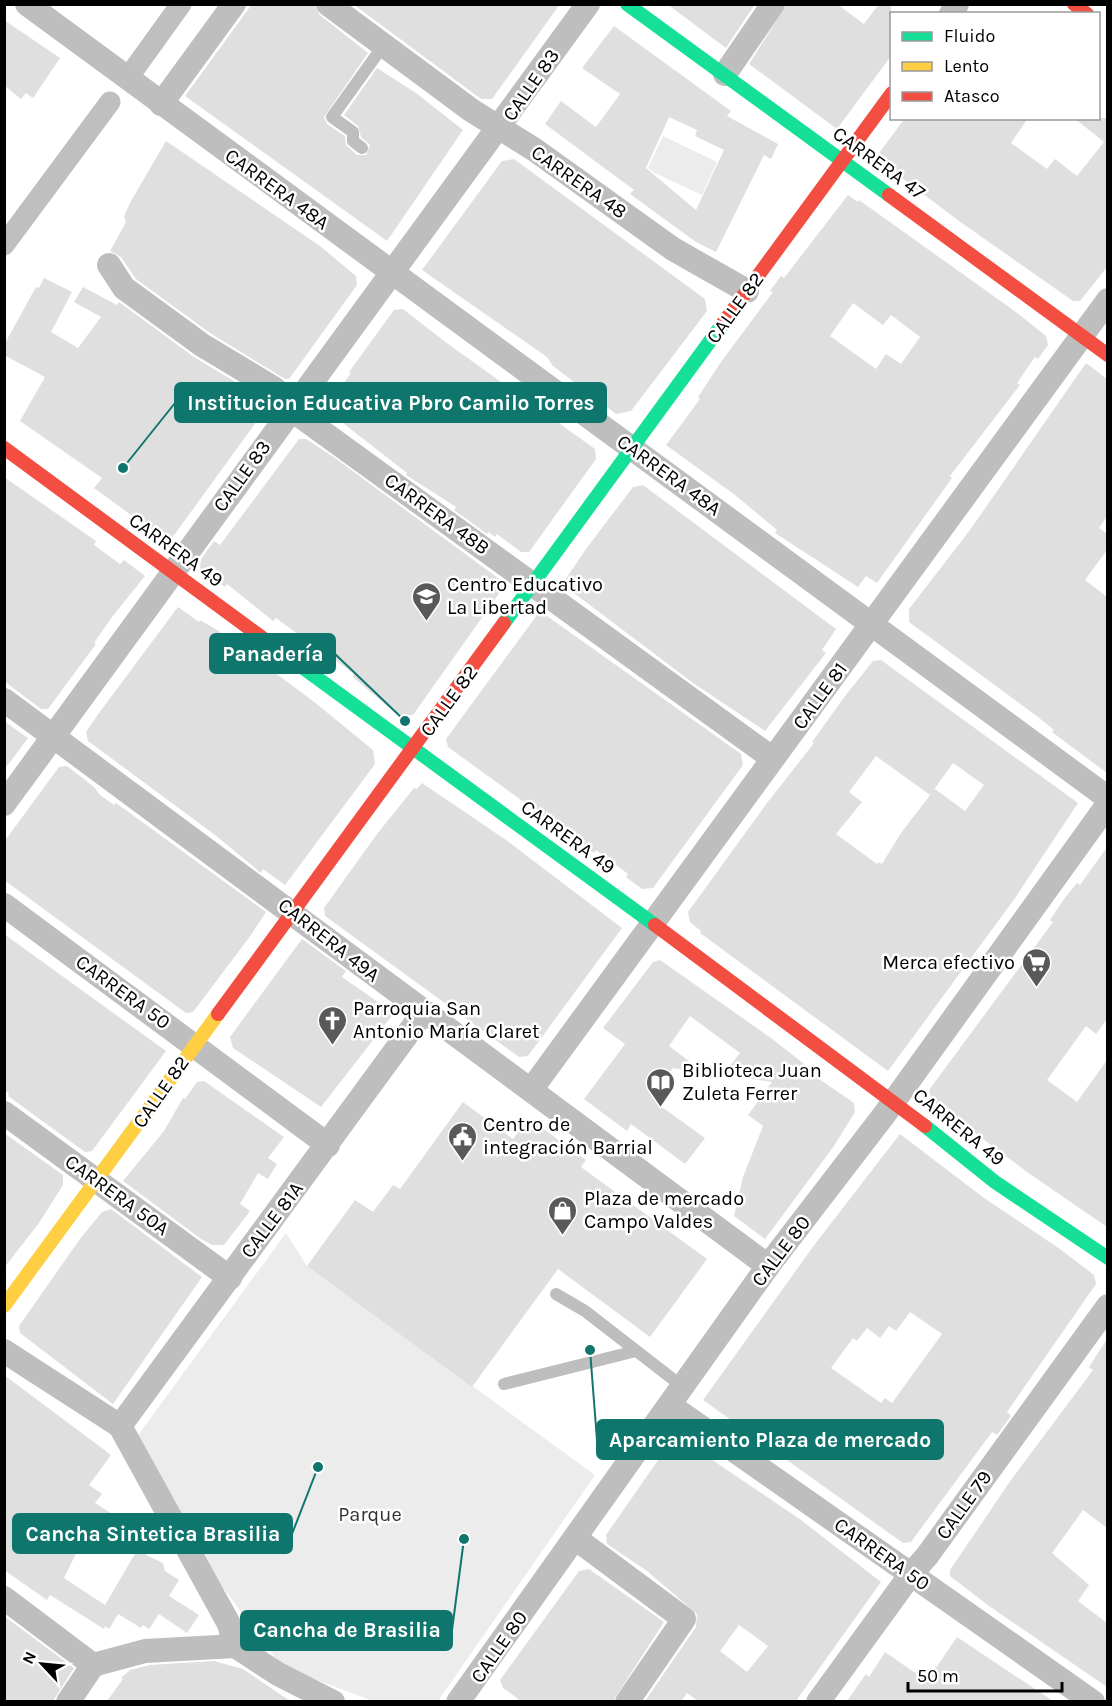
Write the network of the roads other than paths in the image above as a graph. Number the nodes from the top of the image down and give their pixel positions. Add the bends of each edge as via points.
1 (27, 4) edge
2 (234, 4) edge
3 (327, 4) edge
4 (588, 4) edge
5 (627, 4) edge
6 (773, 4) edge
7 (383, 46) junction
8 (725, 74) junction
9 (890, 94) edge
10 (161, 104) junction
11 (500, 128) junction
12 (362, 148) dead end
13 (842, 160) junction
14 (109, 265) dead end
15 (393, 273) junction
16 (747, 291) junction
17 (1107, 300) edge
18 (1081, 336) junction
19 (1107, 355) edge
20 (292, 410) junction
21 (4, 448) edge
22 (632, 448) junction
23 (172, 572) junction
24 (534, 584) junction
25 (872, 624) junction
26 (4, 700) edge
27 (53, 737) junction
28 (414, 749) junction
29 (772, 758) junction
30 (1107, 798) edge
31 (4, 804) edge
32 (1107, 804) edge
33 (4, 905) edge
34 (294, 912) junction
35 (653, 924) junction
36 (423, 1013) junction
37 (194, 1044) junction
38 (531, 1090) junction
39 (894, 1101) junction
40 (4, 1113) edge
41 (328, 1145) junction
42 (98, 1182) junction
43 (1107, 1258) edge
44 (768, 1266) junction
45 (230, 1278) junction
46 (556, 1294) dead end
47 (4, 1306) edge
48 (1107, 1306) edge
49 (4, 1351) edge
50 (636, 1351) junction
51 (504, 1384) dead end
52 (677, 1396) junction
53 (120, 1426) junction
54 (575, 1538) junction
55 (911, 1574) junction
56 (4, 1598) edge
57 (235, 1646) junction
58 (93, 1665) junction
59 (467, 1699) edge
60 (68, 1701) edge
61 (333, 1701) edge
62 (627, 1701) edge
63 (818, 1701) edge
64 (1093, 1701) edge

1 - 10 street, CARRERA 48A
2 - 10 street
3 - 7 street, CARRERA 48
4 - 11 street, CALLE 83
5 - 8 street, CARRERA 47
6 - 8 street
7 - 11 street, CARRERA 48
7 - 12 lane via 332,117 353,132 353,141
8 - 13 street, CARRERA 47
9 - 13 street, CALLE 82
10 - 15 street, CARRERA 48A
11 - 15 street, CALLE 83
11 - 16 street, CARRERA 48 via 673,249
13 - 16 street, CALLE 82
13 - 18 street, CARRERA 47
14 - 20 street, CARRERA 48B via 124,288 202,345 275,389
15 - 20 street, CALLE 83
15 - 22 street, CARRERA 48A
16 - 22 street, CALLE 82
17 - 18 street, CALLE 81
18 - 19 street, CARRERA 47
18 - 25 street, CALLE 81
20 - 23 street, CALLE 83
20 - 24 street, CARRERA 48B
21 - 23 street, CARRERA 49
22 - 24 street, CALLE 82
22 - 25 street, CARRERA 48A
23 - 27 street, CALLE 83
23 - 28 street, CARRERA 49
24 - 28 street, CALLE 82
24 - 29 street, CARRERA 48B
25 - 29 street, CALLE 81
25 - 30 street, CARRERA 48A
26 - 27 street, CARRERA 49A
27 - 31 street, CALLE 83
27 - 34 street, CARRERA 49A
28 - 34 street, CALLE 82
28 - 35 street, CARRERA 49
29 - 35 street, CALLE 81
32 - 39 street, CALLE 80
33 - 37 street, CARRERA 50
34 - 36 street, CARRERA 49A
34 - 37 street, CALLE 82
35 - 38 street, CALLE 81
35 - 39 street, CARRERA 49
36 - 38 street, CARRERA 49A
36 - 41 street, CALLE 81A
37 - 41 street, CARRERA 50
37 - 42 street, CALLE 82
38 - 44 street, CARRERA 49A
39 - 43 street, CARRERA 49 via 995,1182
39 - 44 street, CALLE 80
40 - 42 street, CARRERA 50A
41 - 45 street, CALLE 81A
42 - 45 street, CARRERA 50A
42 - 47 street, CALLE 82
44 - 52 street, CALLE 80
45 - 53 street, CALLE 81A
46 - 50 lane
48 - 55 street, CALLE 79
49 - 53 street
50 - 51 lane
50 - 52 lane
52 - 54 street, CALLE 80
52 - 55 street, CARRERA 50
53 - 57 street via 229,1624
54 - 59 street, CALLE 80
54 - 62 street via 684,1619
55 - 63 street, CALLE 79
55 - 64 street, CARRERA 50
56 - 58 street
57 - 58 street via 145,1651
57 - 61 street via 278,1674
58 - 60 street

